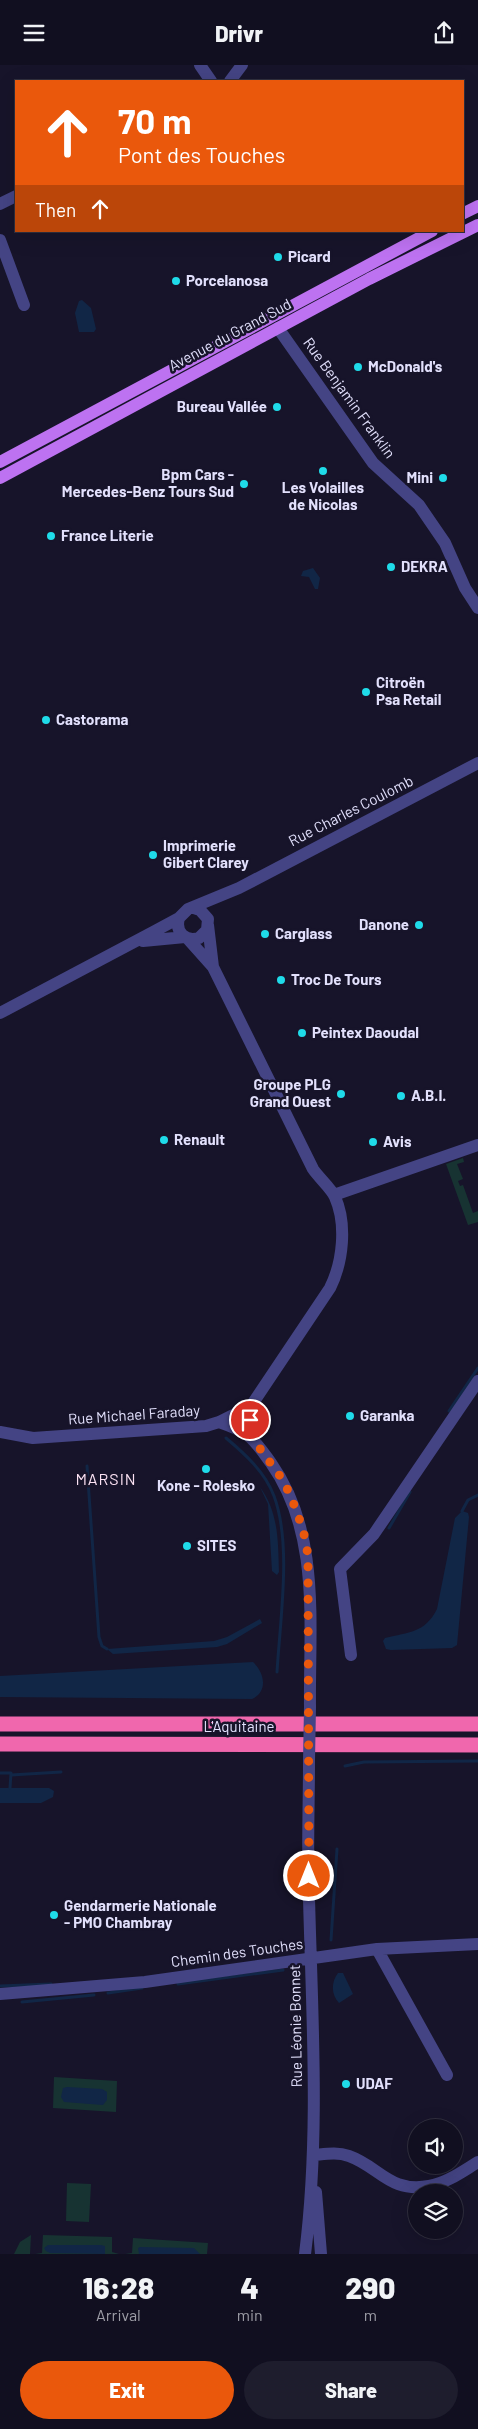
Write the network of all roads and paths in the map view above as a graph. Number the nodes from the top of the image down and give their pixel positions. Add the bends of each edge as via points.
1 (200, 65) edge
2 (242, 65) edge
3 (210, 80) edge
4 (231, 80) edge
5 (15, 196) edge
6 (0, 204) edge
7 (478, 206) edge
8 (464, 214) edge
9 (478, 225) edge
10 (430, 232) edge
11 (0, 240) edge
12 (24, 305) dead end
13 (278, 328) junction
14 (0, 462) edge
15 (0, 478) edge
16 (478, 608) edge
17 (478, 763) edge
18 (239, 888) junction
19 (194, 908) junction
20 (178, 918) junction
21 (208, 922) junction
22 (187, 938) junction
23 (133, 943) junction
24 (213, 967) junction
25 (0, 1013) edge
26 (478, 1145) edge
27 (334, 1195) junction
28 (478, 1381) edge
29 (251, 1405) junction
30 (219, 1423) junction
31 (0, 1432) edge
32 (250, 1435) junction
33 (351, 1655) dead end
34 (0, 1724) edge
35 (478, 1724) edge
36 (0, 1744) edge
37 (478, 1745) edge
38 (478, 1944) edge
39 (377, 1949) junction
40 (311, 1960) junction
41 (0, 1994) edge
42 (447, 2075) dead end
43 (314, 2155) junction
44 (478, 2162) edge
45 (314, 2169) junction
46 (305, 2254) edge
47 (321, 2254) edge

1 - 3 street
2 - 4 street
5 - 6 street
7 - 8 main road
9 - 13 main road, Avenue du Grand Sud
10 - 14 main road, Avenue du Grand Sud
11 - 12 street
13 - 15 main road, Avenue du Grand Sud
13 - 16 street, Rue Benjamin Franklin via 373,463 419,505 445,543 465,588
17 - 18 street, Rue Charles Coulomb
18 - 19 street, Rue Charles Coulomb
18 - 21 street, Rue Charles Coulomb via 220,904
19 - 20 street, Rue Charles Coulomb
19 - 21 street via 200,910
20 - 22 street via 178,929
20 - 23 street, Rue Charles Coulomb
21 - 22 street, Rue Charles Coulomb via 204,935
21 - 24 street, Rue Michael Faraday
22 - 23 street, Rue Charles Coulomb
22 - 24 street, Rue Michael Faraday
23 - 25 street, Rue Charles Coulomb
24 - 27 street, Rue Michael Faraday via 314,1169
26 - 27 street
27 - 29 street, Rue Michael Faraday via 341,1244 340,1261 333,1282
28 - 33 street via 374,1535 340,1569
29 - 30 street, Rue Michael Faraday
29 - 32 street
30 - 31 street, Rue Michael Faraday via 33,1438
30 - 32 street
32 - 40 street, Rue Léonie Bonnet, bridge via 283,1482 303,1529 308,1555 308,1895
34 - 35 highway, L'Aquitaine
36 - 37 highway, L'Aquitaine
38 - 39 street, Chemin des Touches
39 - 40 street, Chemin des Touches
39 - 42 street
40 - 41 street, Chemin des Touches via 100,1987
40 - 43 street, Rue Léonie Bonnet
43 - 44 street via 340,2153 391,2182 410,2187 442,2182
43 - 45 street, Rue Léonie Bonnet
45 - 46 street, Rue Léonie Bonnet
45 - 47 street, Rue Léonie Bonnet

